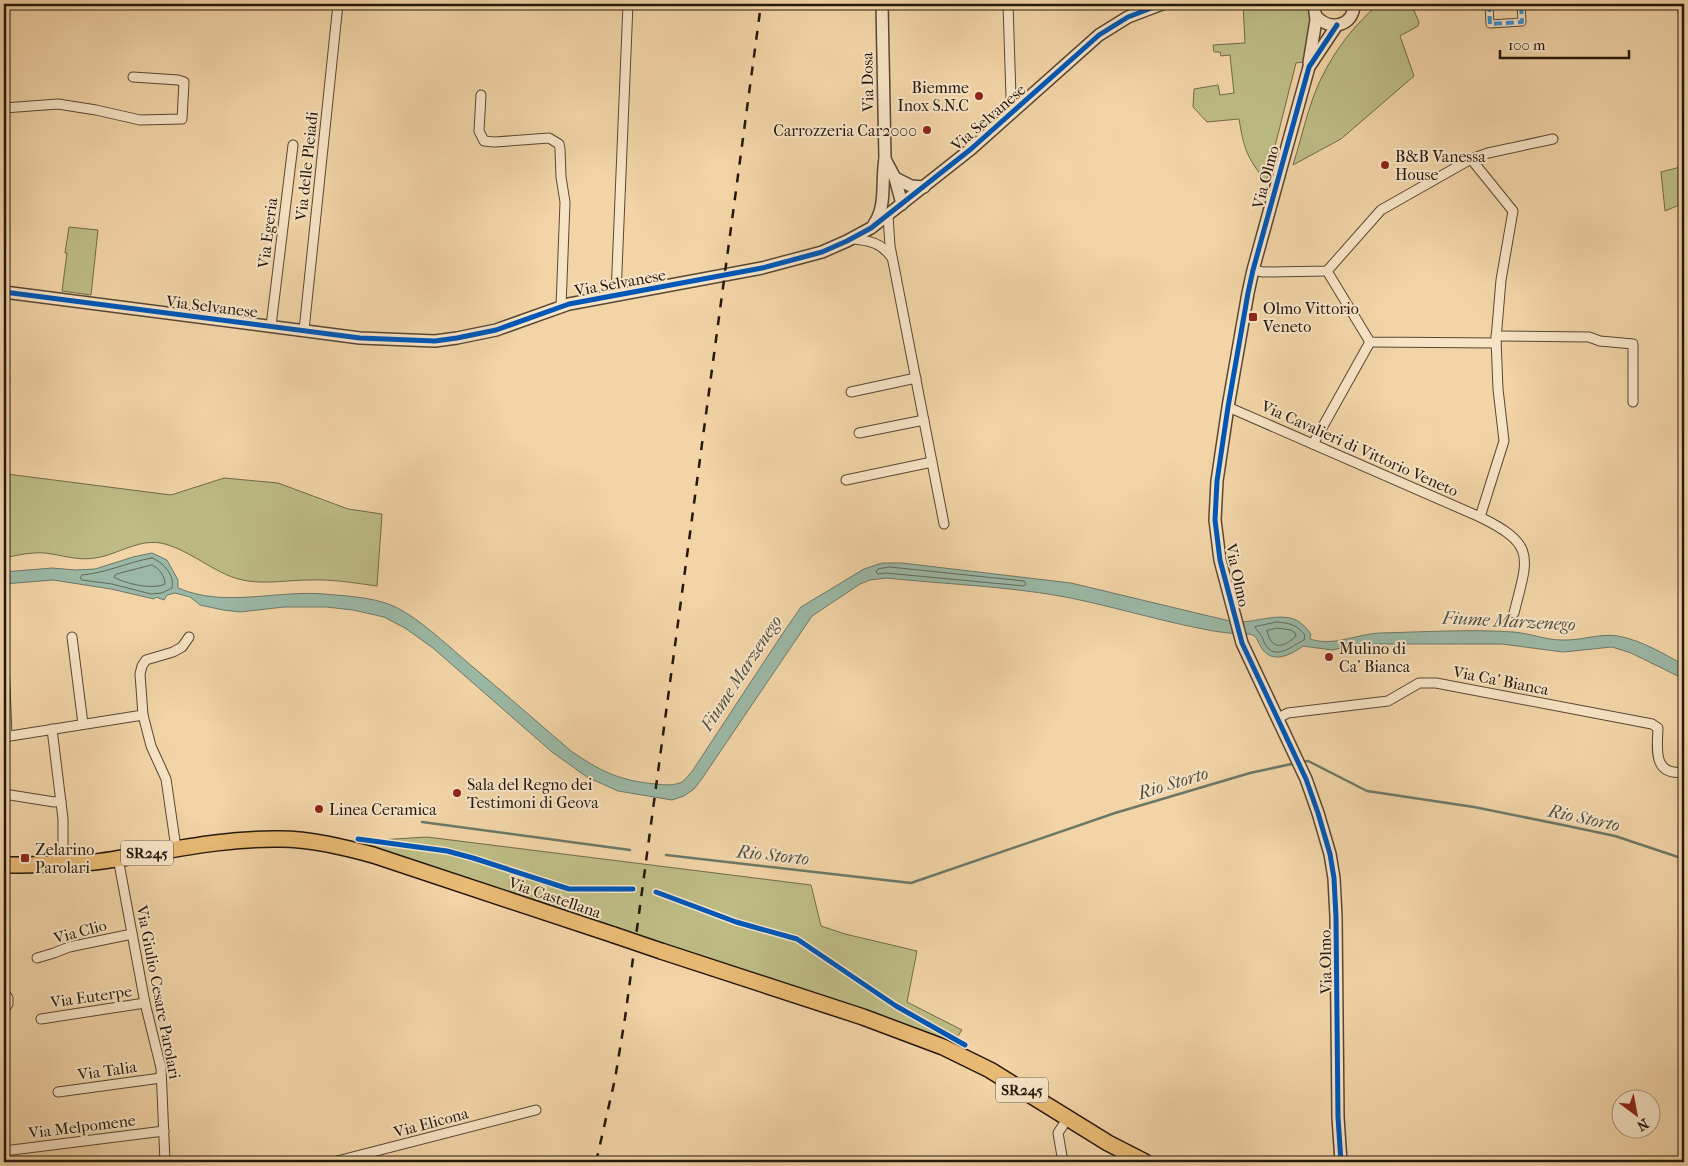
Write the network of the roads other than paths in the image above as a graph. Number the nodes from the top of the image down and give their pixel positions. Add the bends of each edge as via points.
1 (338, 4) edge
2 (628, 4) edge
3 (882, 4) edge
4 (1008, 4) edge
5 (1162, 4) edge
6 (1489, 4) edge
7 (1521, 4) edge
8 (1682, 4) edge
9 (1355, 5) edge
10 (1140, 8) edge
11 (1313, 8) edge
12 (1684, 18) edge
13 (1337, 25) junction
14 (1309, 68) junction
15 (132, 77) dead end
16 (481, 95) dead end
17 (4, 108) edge
18 (1016, 109) junction
19 (1553, 139) dead end
20 (293, 145) dead end
21 (885, 159) junction
22 (1471, 159) junction
23 (895, 178) junction
24 (882, 184) junction
25 (924, 187) junction
26 (902, 204) junction
27 (888, 216) junction
28 (872, 228) junction
29 (852, 239) junction
30 (893, 260) junction
31 (1253, 270) junction
32 (1327, 271) junction
33 (4, 292) edge
34 (616, 295) junction
35 (561, 306) junction
36 (271, 326) junction
37 (304, 330) junction
38 (1496, 339) junction
39 (1370, 342) junction
40 (916, 378) junction
41 (850, 392) dead end
42 (1633, 402) dead end
43 (1228, 407) junction
44 (924, 420) junction
45 (859, 433) dead end
46 (1313, 444) junction
47 (932, 462) junction
48 (846, 480) dead end
49 (1480, 517) junction
50 (944, 524) dead end
51 (1514, 613) dead end
52 (72, 637) dead end
53 (189, 637) dead end
54 (4, 661) edge
55 (1276, 714) junction
56 (143, 715) junction
57 (83, 724) junction
58 (52, 729) junction
59 (5, 737) edge
60 (1684, 772) edge
61 (4, 794) edge
62 (61, 801) junction
63 (176, 848) junction
64 (118, 858) junction
65 (4, 865) edge
66 (64, 865) junction
67 (132, 934) junction
68 (37, 958) dead end
69 (4, 993) edge
70 (145, 1003) junction
71 (4, 1010) edge
72 (41, 1019) dead end
73 (161, 1078) junction
74 (58, 1092) dead end
75 (536, 1110) dead end
76 (1067, 1119) junction
77 (1338, 1130) junction
78 (164, 1131) junction
79 (4, 1151) edge
80 (165, 1162) edge
81 (333, 1162) edge
82 (1063, 1162) edge
83 (1145, 1162) edge
84 (1333, 1162) edge
85 (1341, 1162) edge

1 - 37 street, Via delle Pleiadi
2 - 34 street
3 - 21 street, Via Dosa
4 - 18 street via 1011,97
5 - 10 street, Via Selvanese
6 - 7 street via 1490,24 1522,22
8 - 12 street
9 - 13 street, Via Olmo via 1348,20
10 - 18 street, Via Selvanese via 1100,34
11 - 13 street, Via Olmo via 1325,24
11 - 14 street, Via Olmo
13 - 14 street, Via Olmo
14 - 31 street, Via Olmo
15 - 17 street via 184,82 182,119 140,120 58,104
16 - 35 street via 479,131 484,141 548,138 560,149 564,202
18 - 25 street, Via Selvanese
19 - 22 street
20 - 36 street, Via Egeria
21 - 23 street
21 - 24 street, Via Dosa
22 - 32 street via 1380,210
22 - 38 street via 1513,211 1501,280
23 - 25 street via 911,186
23 - 26 street
24 - 26 street via 889,196
24 - 28 street, Via Dosa via 882,209
25 - 26 street, Via Selvanese
26 - 27 street, Via Selvanese
27 - 28 street, Via Selvanese
27 - 30 street
28 - 29 street, Via Selvanese
29 - 30 street via 882,246
29 - 34 street, Via Selvanese via 822,252 762,268
30 - 40 street
31 - 32 street
31 - 43 street, Via Olmo
32 - 39 street
33 - 36 street, Via Selvanese
34 - 35 street, Via Selvanese
35 - 37 street, Via Selvanese via 496,330 435,341 360,338
36 - 37 street, Via Selvanese
38 - 39 street
38 - 42 street via 1589,337 1633,344
38 - 49 street via 1504,441
39 - 46 street
40 - 41 street
40 - 44 street
43 - 46 street, Via Cavalieri di Vittorio Veneto
43 - 55 street, Via Olmo via 1217,481 1215,520 1220,560 1242,642
44 - 45 street
44 - 47 street
46 - 49 street, Via Cavalieri di Vittorio Veneto
47 - 48 street
47 - 50 street
49 - 51 street, Via Cavalieri di Vittorio Veneto via 1503,529 1522,547 1525,558
52 - 57 street
53 - 56 street via 182,647 146,660 142,666
54 - 59 street
55 - 60 street, Via Ca' Bianca via 1388,701 1419,683 1436,683 1652,724 1658,728 1659,763 1666,770
55 - 77 street, Via Olmo via 1321,821 1334,878
56 - 57 street
56 - 63 street via 151,746 166,780
57 - 58 street
58 - 59 street
58 - 62 street
61 - 62 street
62 - 66 street
63 - 64 main road, Via Castellana / SR245
63 - 76 main road, Via Castellana / SR245, bridge via 290,839 373,855 925,1039 990,1070
64 - 66 main road, Via Castellana / SR245
64 - 67 street, Via Giulio Cesare Parolari
65 - 66 main road, Via Castellana / SR245
67 - 68 street, Via Clio via 69,947
67 - 70 street, Via Giulio Cesare Parolari
69 - 71 street via 8,1004
70 - 72 street, Via Euterpe
70 - 73 street, Via Giulio Cesare Parolari
73 - 74 street, Via Talia
73 - 78 street, Via Giulio Cesare Parolari
75 - 81 street, Via Elicona
76 - 82 street via 1058,1133
76 - 83 main road, Via Castellana / SR245
77 - 84 street
77 - 85 street
78 - 79 street, Via Melpomene
78 - 80 street, Via Giulio Cesare Parolari

